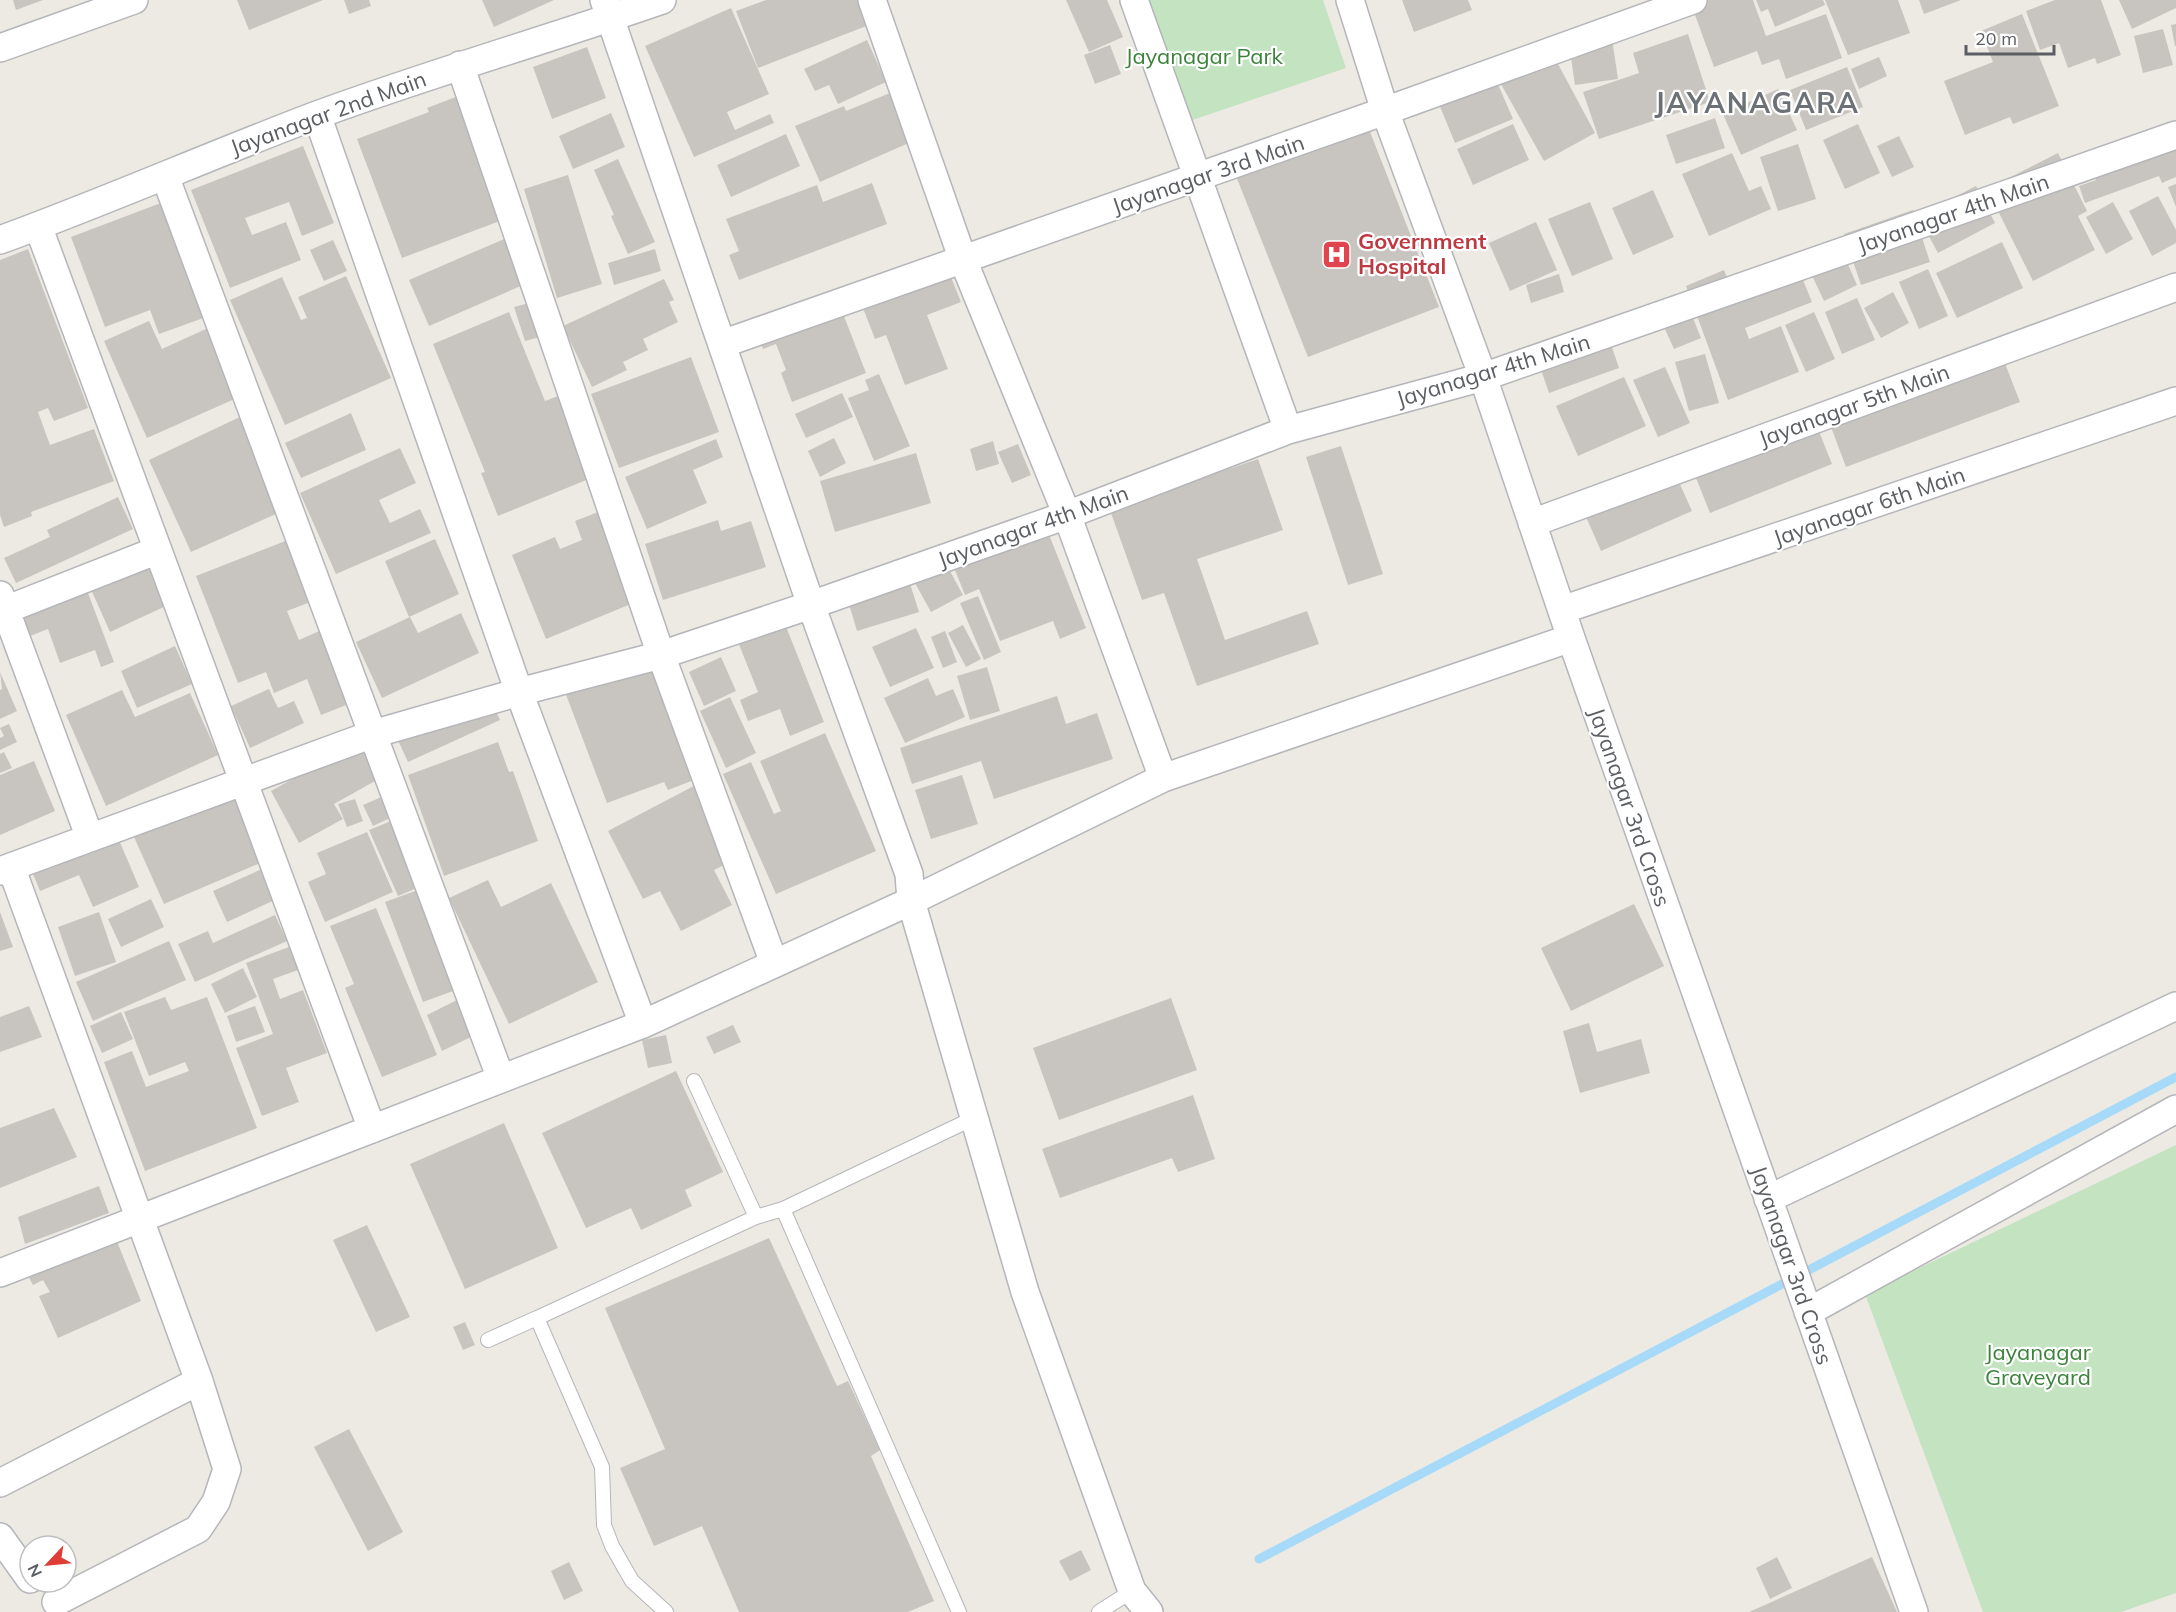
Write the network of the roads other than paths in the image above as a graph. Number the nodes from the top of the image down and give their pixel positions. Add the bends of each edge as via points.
1 (134, 0) edge
2 (662, 0) edge
3 (872, 0) edge
4 (1134, 0) edge
5 (1350, 0) edge
6 (1693, 0) edge
7 (607, 9) edge
8 (0, 48) edge
9 (460, 65) junction
10 (1385, 111) junction
11 (317, 115) junction
12 (2176, 135) edge
13 (165, 176) junction
14 (1198, 177) junction
15 (38, 226) junction
16 (0, 240) edge
17 (963, 260) junction
18 (2176, 287) edge
19 (722, 344) junction
20 (1483, 377) junction
21 (2176, 401) edge
22 (1288, 430) junction
23 (1067, 515) junction
24 (1532, 523) junction
25 (158, 550) junction
26 (2, 605) edge
27 (811, 605) junction
28 (1562, 610) junction
29 (1571, 638) junction
30 (661, 655) junction
31 (519, 692) junction
32 (373, 734) junction
33 (1163, 777) junction
34 (243, 782) junction
35 (90, 838) junction
36 (6, 869) edge
37 (910, 901) junction
38 (774, 963) junction
39 (2176, 1006) edge
40 (643, 1024) junction
41 (501, 1079) junction
42 (694, 1081) dead end
43 (2176, 1109) edge
44 (974, 1118) junction
45 (372, 1129) junction
46 (1768, 1199) junction
47 (783, 1209) junction
48 (756, 1218) junction
49 (139, 1219) junction
50 (0, 1273) edge
51 (1808, 1312) junction
52 (537, 1318) junction
53 (488, 1340) dead end
54 (199, 1381) junction
55 (0, 1483) edge
56 (0, 1537) edge
57 (18, 1563) edge
58 (42, 1594) edge
59 (1141, 1602) edge
60 (59, 1607) edge
61 (666, 1612) edge
62 (959, 1612) edge
63 (1099, 1612) edge
64 (1914, 1612) edge

1 - 8 street
2 - 7 street, Jayanagar 2nd Main
3 - 17 street
4 - 14 street
5 - 10 street, Jayanagar 3rd Cross
6 - 10 street, Jayanagar 3rd Main
7 - 9 street, Jayanagar 2nd Main
7 - 19 street
9 - 11 street, Jayanagar 2nd Main
9 - 30 street
10 - 14 street, Jayanagar 3rd Main
10 - 20 street, Jayanagar 3rd Cross
11 - 13 street, Jayanagar 2nd Main
11 - 31 street
12 - 20 street, Jayanagar 4th Main
13 - 15 street, Jayanagar 2nd Main
13 - 32 street
14 - 17 street, Jayanagar 3rd Main
14 - 22 street
15 - 16 street, Jayanagar 2nd Main
15 - 25 street
17 - 19 street, Jayanagar 3rd Main
17 - 23 street
18 - 24 street, Jayanagar 5th Main
19 - 27 street
20 - 22 street, Jayanagar 4th Main
20 - 24 street, Jayanagar 3rd Cross
21 - 28 street, Jayanagar 6th Main
22 - 23 street, Jayanagar 4th Main
23 - 27 street, Jayanagar 4th Main
23 - 33 street
24 - 28 street, Jayanagar 3rd Cross
25 - 26 street
25 - 34 street
26 - 35 street
27 - 30 street, Jayanagar 4th Main
27 - 37 street via 909,874
28 - 29 street, Jayanagar 3rd Cross
29 - 33 street
29 - 46 street, Jayanagar 3rd Cross
30 - 31 street, Jayanagar 4th Main
30 - 38 street
31 - 32 street, Jayanagar 4th Main
31 - 40 street
32 - 34 street, Jayanagar 4th Main
32 - 41 street
33 - 37 street
34 - 35 street, Jayanagar 4th Main
34 - 45 street
35 - 36 street, Jayanagar 4th Main
36 - 49 street
37 - 38 street
37 - 44 street
38 - 40 street
39 - 46 street
40 - 41 street
41 - 45 street
42 - 48 lane
43 - 51 street
44 - 47 lane
44 - 59 street via 1025,1292
45 - 49 street
46 - 51 street, Jayanagar 3rd Cross
47 - 48 lane
47 - 62 lane
48 - 52 lane
49 - 50 street
49 - 54 street
51 - 64 street, Jayanagar 3rd Cross
52 - 53 lane
52 - 61 lane via 602,1467 604,1525 612,1546 632,1581
54 - 55 street
54 - 60 street via 227,1469 216,1502 198,1529
56 - 57 street
58 - 60 street
59 - 63 lane

